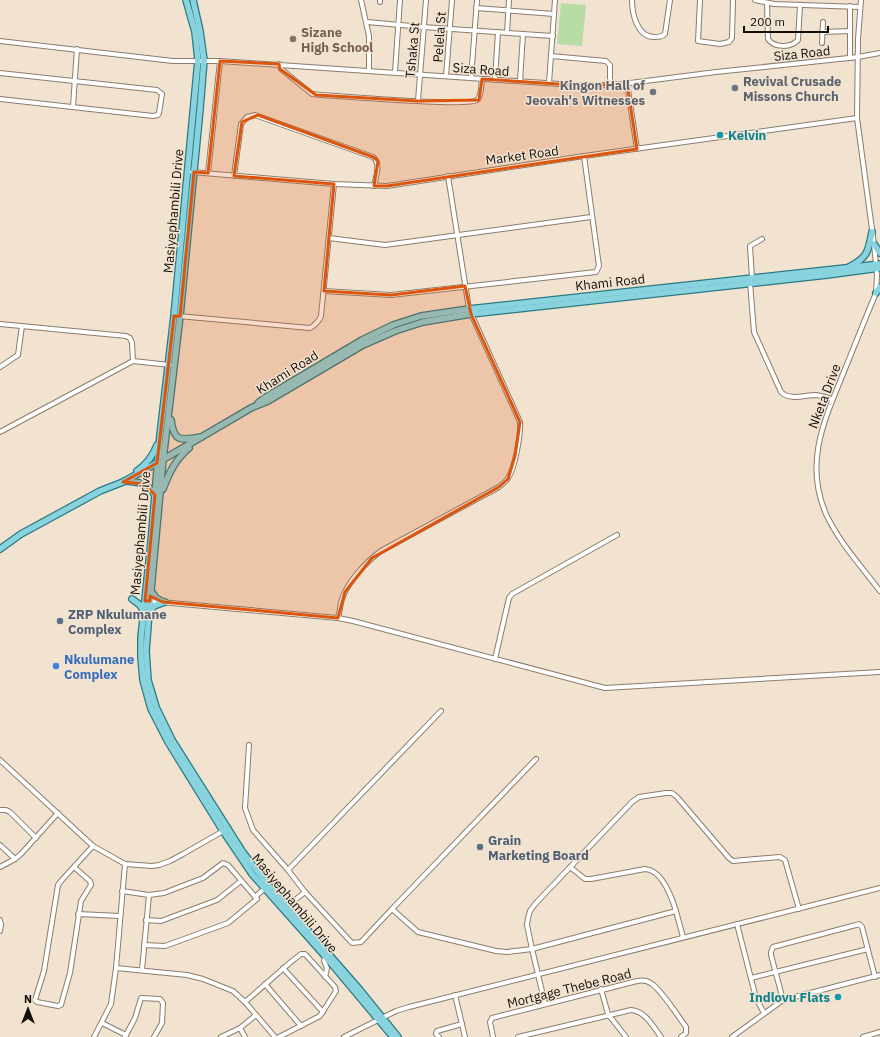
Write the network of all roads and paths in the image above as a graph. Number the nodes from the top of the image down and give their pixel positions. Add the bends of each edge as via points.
1 (186, 0) edge
2 (193, 0) edge
3 (361, 0) edge
4 (400, 0) edge
5 (426, 0) edge
6 (452, 0) edge
7 (477, 0) edge
8 (509, 0) edge
9 (555, 0) edge
10 (632, 0) edge
11 (670, 0) edge
12 (700, 0) edge
13 (734, 0) edge
14 (755, 0) edge
15 (861, 0) edge
16 (764, 1) edge
17 (800, 6) junction
18 (850, 6) junction
19 (860, 7) junction
20 (476, 8) junction
21 (508, 11) junction
22 (554, 14) junction
23 (367, 22) junction
24 (823, 22) dead end
25 (398, 25) junction
26 (423, 27) junction
27 (450, 29) junction
28 (475, 31) junction
29 (850, 31) junction
30 (498, 32) junction
31 (822, 32) junction
32 (507, 33) junction
33 (523, 34) junction
34 (553, 36) junction
35 (0, 41) edge
36 (822, 43) dead end
37 (77, 50) junction
38 (880, 53) edge
39 (551, 56) junction
40 (858, 57) junction
41 (850, 58) junction
42 (201, 60) junction
43 (220, 61) junction
44 (279, 64) junction
45 (368, 70) junction
46 (395, 72) junction
47 (0, 73) edge
48 (420, 74) junction
49 (446, 76) junction
50 (471, 78) junction
51 (482, 79) junction
52 (495, 80) junction
53 (75, 81) junction
54 (520, 81) junction
55 (627, 83) junction
56 (550, 84) junction
57 (610, 85) junction
58 (0, 99) edge
59 (418, 101) junction
60 (73, 106) junction
61 (857, 118) junction
62 (637, 149) junction
63 (584, 156) junction
64 (191, 172) junction
65 (208, 173) junction
66 (234, 176) junction
67 (448, 176) junction
68 (334, 184) junction
69 (374, 186) junction
70 (591, 217) junction
71 (872, 232) junction
72 (457, 235) junction
73 (329, 238) junction
74 (762, 239) dead end
75 (874, 244) junction
76 (880, 253) edge
77 (878, 266) edge
78 (845, 268) junction
79 (750, 280) junction
80 (465, 286) junction
81 (878, 290) edge
82 (324, 291) junction
83 (470, 312) junction
84 (177, 316) junction
85 (0, 324) edge
86 (22, 326) junction
87 (133, 361) junction
88 (171, 365) junction
89 (0, 367) edge
90 (832, 399) junction
91 (170, 410) junction
92 (0, 432) edge
93 (160, 435) junction
94 (203, 437) junction
95 (196, 441) junction
96 (163, 460) junction
97 (157, 464) junction
98 (122, 482) junction
99 (158, 496) junction
100 (617, 535) dead end
101 (0, 549) edge
102 (148, 591) junction
103 (880, 591) edge
104 (147, 601) junction
105 (164, 602) junction
106 (146, 613) junction
107 (338, 618) junction
108 (495, 659) junction
109 (880, 672) edge
110 (440, 711) dead end
111 (249, 745) dead end
112 (536, 759) dead end
113 (0, 760) edge
114 (0, 810) edge
115 (58, 813) junction
116 (225, 830) junction
117 (36, 838) junction
118 (0, 845) edge
119 (93, 846) junction
120 (15, 859) junction
121 (125, 864) junction
122 (0, 867) edge
123 (74, 867) junction
124 (570, 867) junction
125 (288, 870) junction
126 (241, 881) junction
127 (265, 888) junction
128 (880, 888) edge
129 (122, 891) junction
130 (305, 892) junction
131 (149, 894) junction
132 (256, 897) junction
133 (285, 908) junction
134 (392, 909) junction
135 (799, 909) junction
136 (676, 911) junction
137 (78, 914) junction
138 (120, 916) junction
139 (0, 920) edge
140 (146, 920) junction
141 (737, 924) junction
142 (0, 931) edge
143 (683, 937) junction
144 (144, 945) junction
145 (532, 949) junction
146 (868, 949) junction
147 (325, 956) junction
148 (116, 968) junction
149 (283, 968) junction
150 (142, 970) junction
151 (776, 973) junction
152 (538, 974) junction
153 (878, 976) edge
154 (325, 977) junction
155 (751, 978) junction
156 (265, 984) junction
157 (601, 989) junction
158 (455, 995) junction
159 (783, 1000) junction
160 (245, 1002) junction
161 (546, 1004) junction
162 (323, 1012) junction
163 (764, 1013) junction
164 (608, 1014) junction
165 (256, 1015) junction
166 (382, 1019) junction
167 (102, 1023) junction
168 (462, 1024) junction
169 (301, 1026) junction
170 (240, 1028) junction
171 (880, 1032) edge
172 (125, 1036) edge
173 (94, 1037) edge
174 (154, 1037) edge
175 (221, 1037) edge
176 (245, 1037) edge
177 (275, 1037) edge
178 (279, 1037) edge
179 (344, 1037) edge
180 (393, 1037) edge
181 (398, 1037) edge
182 (439, 1037) edge
183 (465, 1037) edge
184 (493, 1037) edge
185 (518, 1037) edge
186 (626, 1037) edge
187 (661, 1037) edge
188 (681, 1037) edge
189 (732, 1037) edge
190 (864, 1037) edge

1 - 42 main road, Masiyephambili Drive
2 - 42 main road, Masiyephambili Drive via 200,31
3 - 23 street
4 - 25 street
5 - 26 street, Tshaka St
6 - 27 street, Pelela St
7 - 20 street
8 - 21 street
9 - 22 street
10 - 11 street via 633,12 640,30 646,36 661,37 665,34
12 - 13 street via 698,42 720,44 729,42 732,38
14 - 16 street
15 - 19 street
16 - 17 street
16 - 17 street via 768,39 780,45 791,45 798,40
17 - 18 street
18 - 19 street
18 - 29 street
19 - 40 street
20 - 21 street
20 - 28 street
21 - 22 street
21 - 32 street
22 - 34 street
23 - 25 street
23 - 45 street via 370,41
24 - 31 street
25 - 26 street
25 - 46 street
26 - 27 street
26 - 48 street, Tshaka St
27 - 28 street
27 - 49 street, Pelela St
28 - 30 street
28 - 50 street
29 - 31 street
29 - 41 street
30 - 32 street
30 - 52 street
31 - 36 street
32 - 33 street
33 - 34 street
33 - 54 street
34 - 39 street
35 - 37 street, Siza Road
37 - 42 street, Siza Road via 173,61
37 - 53 street
38 - 40 street, Siza Road
39 - 56 street
39 - 57 street via 606,61 610,65
40 - 41 street, Siza Road
40 - 61 street
41 - 55 street, Siza Road
42 - 43 street, Siza Road
42 - 64 main road, Masiyephambili Drive
43 - 44 street, Siza Road
43 - 65 street
44 - 45 street, Siza Road
44 - 59 street via 280,69 312,94
45 - 46 street, Siza Road
46 - 48 street, Siza Road
47 - 53 street
48 - 49 street, Siza Road
48 - 59 street, Tshaka St
49 - 50 street, Siza Road
50 - 51 street, Siza Road
51 - 52 street, Siza Road
51 - 59 street via 480,96 476,101
52 - 54 street, Siza Road
53 - 60 street
53 - 60 street via 157,90 162,94 159,113 153,116
54 - 56 street, Siza Road
55 - 57 street, Siza Road
55 - 62 street
56 - 57 street, Siza Road
58 - 60 street
61 - 62 street, Market Road
61 - 71 street
62 - 63 street, Market Road
63 - 67 street, Market Road
63 - 70 street
64 - 65 street, Market Road
64 - 84 main road, Masiyephambili Drive
65 - 66 street, Market Road
66 - 68 street, Market Road
66 - 69 street via 241,124 249,116 258,115 372,157 377,164
67 - 69 street, Market Road
67 - 72 street
68 - 69 street, Market Road
68 - 73 street
70 - 72 street
70 - 80 street via 599,266 596,272
71 - 75 street
71 - 78 main road via 869,250 865,256
72 - 73 street via 385,245
72 - 80 street
73 - 82 street
74 - 79 street via 750,246
75 - 76 main road
75 - 77 street
77 - 78 main road, Khami Road
77 - 79 main road, Khami Road
77 - 81 street
78 - 79 main road, Khami Road
79 - 83 main road, Khami Road
79 - 90 street via 754,332 781,392 790,397 814,395
80 - 82 street via 386,295
80 - 83 street
81 - 90 street, Nketa Drive
82 - 84 street via 321,316 310,328
83 - 94 main road, Khami Road via 421,316 377,332
83 - 107 street via 520,422 516,456 510,475 499,487 372,558 362,567 345,592
84 - 88 main road, Masiyephambili Drive
85 - 86 street
86 - 87 street via 126,336 132,343
86 - 89 street via 18,355
87 - 88 street
87 - 92 street
88 - 91 main road, Masiyephambili Drive
88 - 93 main road, Masiyephambili Drive
90 - 103 street, Nketa Drive via 817,448 817,482 821,499 826,514 845,546
91 - 94 main road via 174,435 183,439
91 - 96 main road, Masiyephambili Drive
93 - 97 main road, Masiyephambili Drive
93 - 98 main road via 148,462
94 - 95 main road, Khami Road
95 - 96 main road
95 - 99 main road via 177,459
96 - 97 main road
96 - 99 main road, Masiyephambili Drive
97 - 98 main road
97 - 99 main road, Masiyephambili Drive
98 - 99 main road via 144,484
98 - 101 main road via 28,530
99 - 102 main road, Masiyephambili Drive
100 - 108 street via 512,594
102 - 104 main road, Masiyephambili Drive
102 - 105 main road
102 - 106 main road via 131,600 140,605
104 - 105 street
104 - 106 main road, Masiyephambili Drive
105 - 106 main road
105 - 107 street
106 - 116 main road, Masiyephambili Drive via 140,650 143,680 151,709 168,742
107 - 108 street
108 - 109 street via 605,688
110 - 125 street
111 - 125 street via 245,801 247,813 254,830
112 - 134 street
113 - 115 street
114 - 117 street via 10,812
115 - 117 street
115 - 119 street
116 - 121 street via 170,861 152,866
116 - 127 main road, Masiyephambili Drive via 252,874
116 - 133 main road, Masiyephambili Drive
117 - 120 street
118 - 120 street
119 - 121 street
119 - 123 street
120 - 122 street
121 - 129 street
123 - 137 street via 91,883 81,900
123 - 137 street via 58,886 44,971 35,1000 37,1002 61,1005 70,973
124 - 135 street via 639,796 672,794 730,860 780,857 785,860
124 - 136 street via 585,879 591,880 650,870 670,893
124 - 145 street via 530,911 527,925
125 - 130 street
126 - 131 street via 228,865 223,863 203,878 164,893
126 - 132 street
126 - 140 street via 217,900 162,921
127 - 132 street
127 - 133 main road, Masiyephambili Drive
128 - 135 street
129 - 131 street
129 - 138 street
130 - 133 street
130 - 134 street via 352,943 360,942
131 - 140 street
132 - 144 street via 257,900 228,923 166,946
133 - 147 main road, Masiyephambili Drive
133 - 166 main road, Masiyephambili Drive
134 - 145 street via 414,930 422,933 496,951
135 - 141 street
136 - 143 street
136 - 145 street
137 - 138 street
138 - 148 street
139 - 142 street
140 - 144 street
141 - 143 street
141 - 155 street
143 - 152 street
144 - 150 street
145 - 152 street
146 - 151 street
146 - 151 street via 859,924 776,946 771,952
146 - 153 street
147 - 154 street
147 - 166 main road, Masiyephambili Drive
148 - 150 street
148 - 167 street via 111,1004
149 - 154 street via 303,954
149 - 156 street
149 - 162 street
150 - 160 street via 203,979 233,991
151 - 155 street
151 - 159 street
152 - 158 street
152 - 161 street
153 - 159 street
154 - 162 street via 336,990
155 - 163 street
156 - 160 street
156 - 169 street
157 - 161 street, Mortgage Thebe Road
157 - 164 street
157 - 188 street, Mortgage Thebe Road via 648,981 687,1029
158 - 166 street via 402,1009
158 - 168 street
159 - 163 street
160 - 165 street
161 - 184 street, Mortgage Thebe Road via 492,1018 490,1022
162 - 169 street via 319,1017
163 - 189 street
164 - 185 street
164 - 186 street
164 - 187 street via 639,1011
165 - 170 street
165 - 177 street
166 - 179 street
166 - 180 main road, Masiyephambili Drive
166 - 181 main road, Masiyephambili Drive
167 - 172 street
167 - 173 street
168 - 182 street via 437,1031
168 - 183 street
169 - 178 street
170 - 175 street
170 - 176 street
171 - 190 street
172 - 174 street via 141,998 160,1000 163,1003 162,1021

